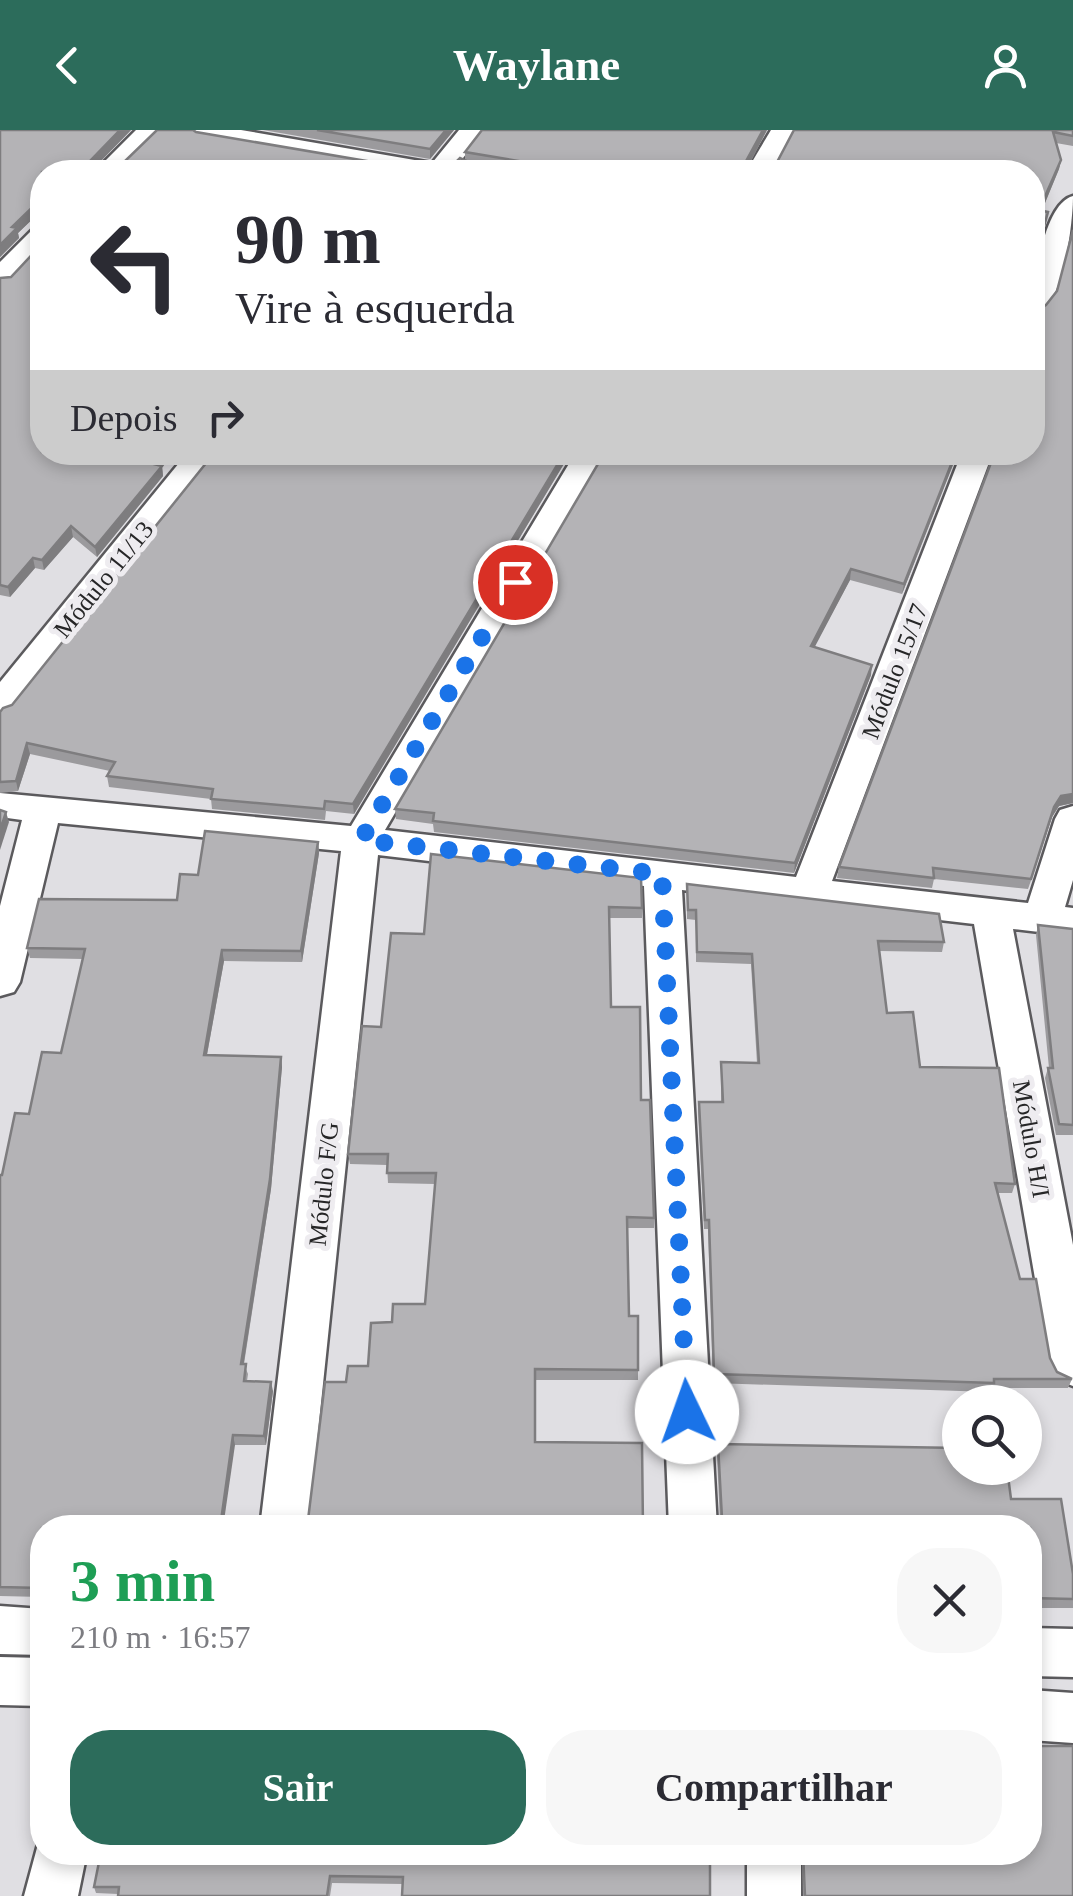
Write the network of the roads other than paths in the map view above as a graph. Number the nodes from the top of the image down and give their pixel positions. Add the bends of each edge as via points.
1 (150, 130) edge
2 (198, 130) edge
3 (472, 130) edge
4 (784, 130) edge
5 (119, 160) edge
6 (368, 160) edge
7 (446, 160) edge
8 (766, 160) edge
9 (1073, 204) edge
10 (30, 248) edge
11 (0, 278) edge
12 (1050, 278) edge
13 (195, 465) edge
14 (584, 465) edge
15 (973, 465) edge
16 (0, 705) edge
17 (0, 805) edge
18 (43, 810) junction
19 (1073, 819) edge
20 (361, 840) junction
21 (662, 874) junction
22 (810, 890) junction
23 (991, 912) junction
24 (1058, 921) edge
25 (0, 982) edge
26 (1073, 1366) edge
27 (285, 1515) edge
28 (692, 1515) edge
29 (0, 1630) edge
30 (30, 1631) edge
31 (1042, 1652) edge
32 (1073, 1652) edge
33 (0, 1681) edge
34 (30, 1682) edge
35 (1042, 1716) edge
36 (1073, 1718) edge
37 (57, 1865) edge
38 (774, 1865) edge
39 (51, 1896) edge
40 (774, 1896) edge

1 - 5 street
2 - 6 street
3 - 7 street
4 - 8 street
9 - 12 street
10 - 11 street
13 - 16 street, Módulo 11/13
14 - 20 street
15 - 22 street, Módulo 15/17
17 - 18 street
18 - 20 street
18 - 25 street
19 - 24 street
20 - 21 street
20 - 27 street, Módulo F/G
21 - 22 street
21 - 28 street
22 - 23 street
23 - 24 street
23 - 26 street, Módulo H/I
29 - 30 street
31 - 32 street
33 - 34 street
35 - 36 street
37 - 39 street
38 - 40 street

